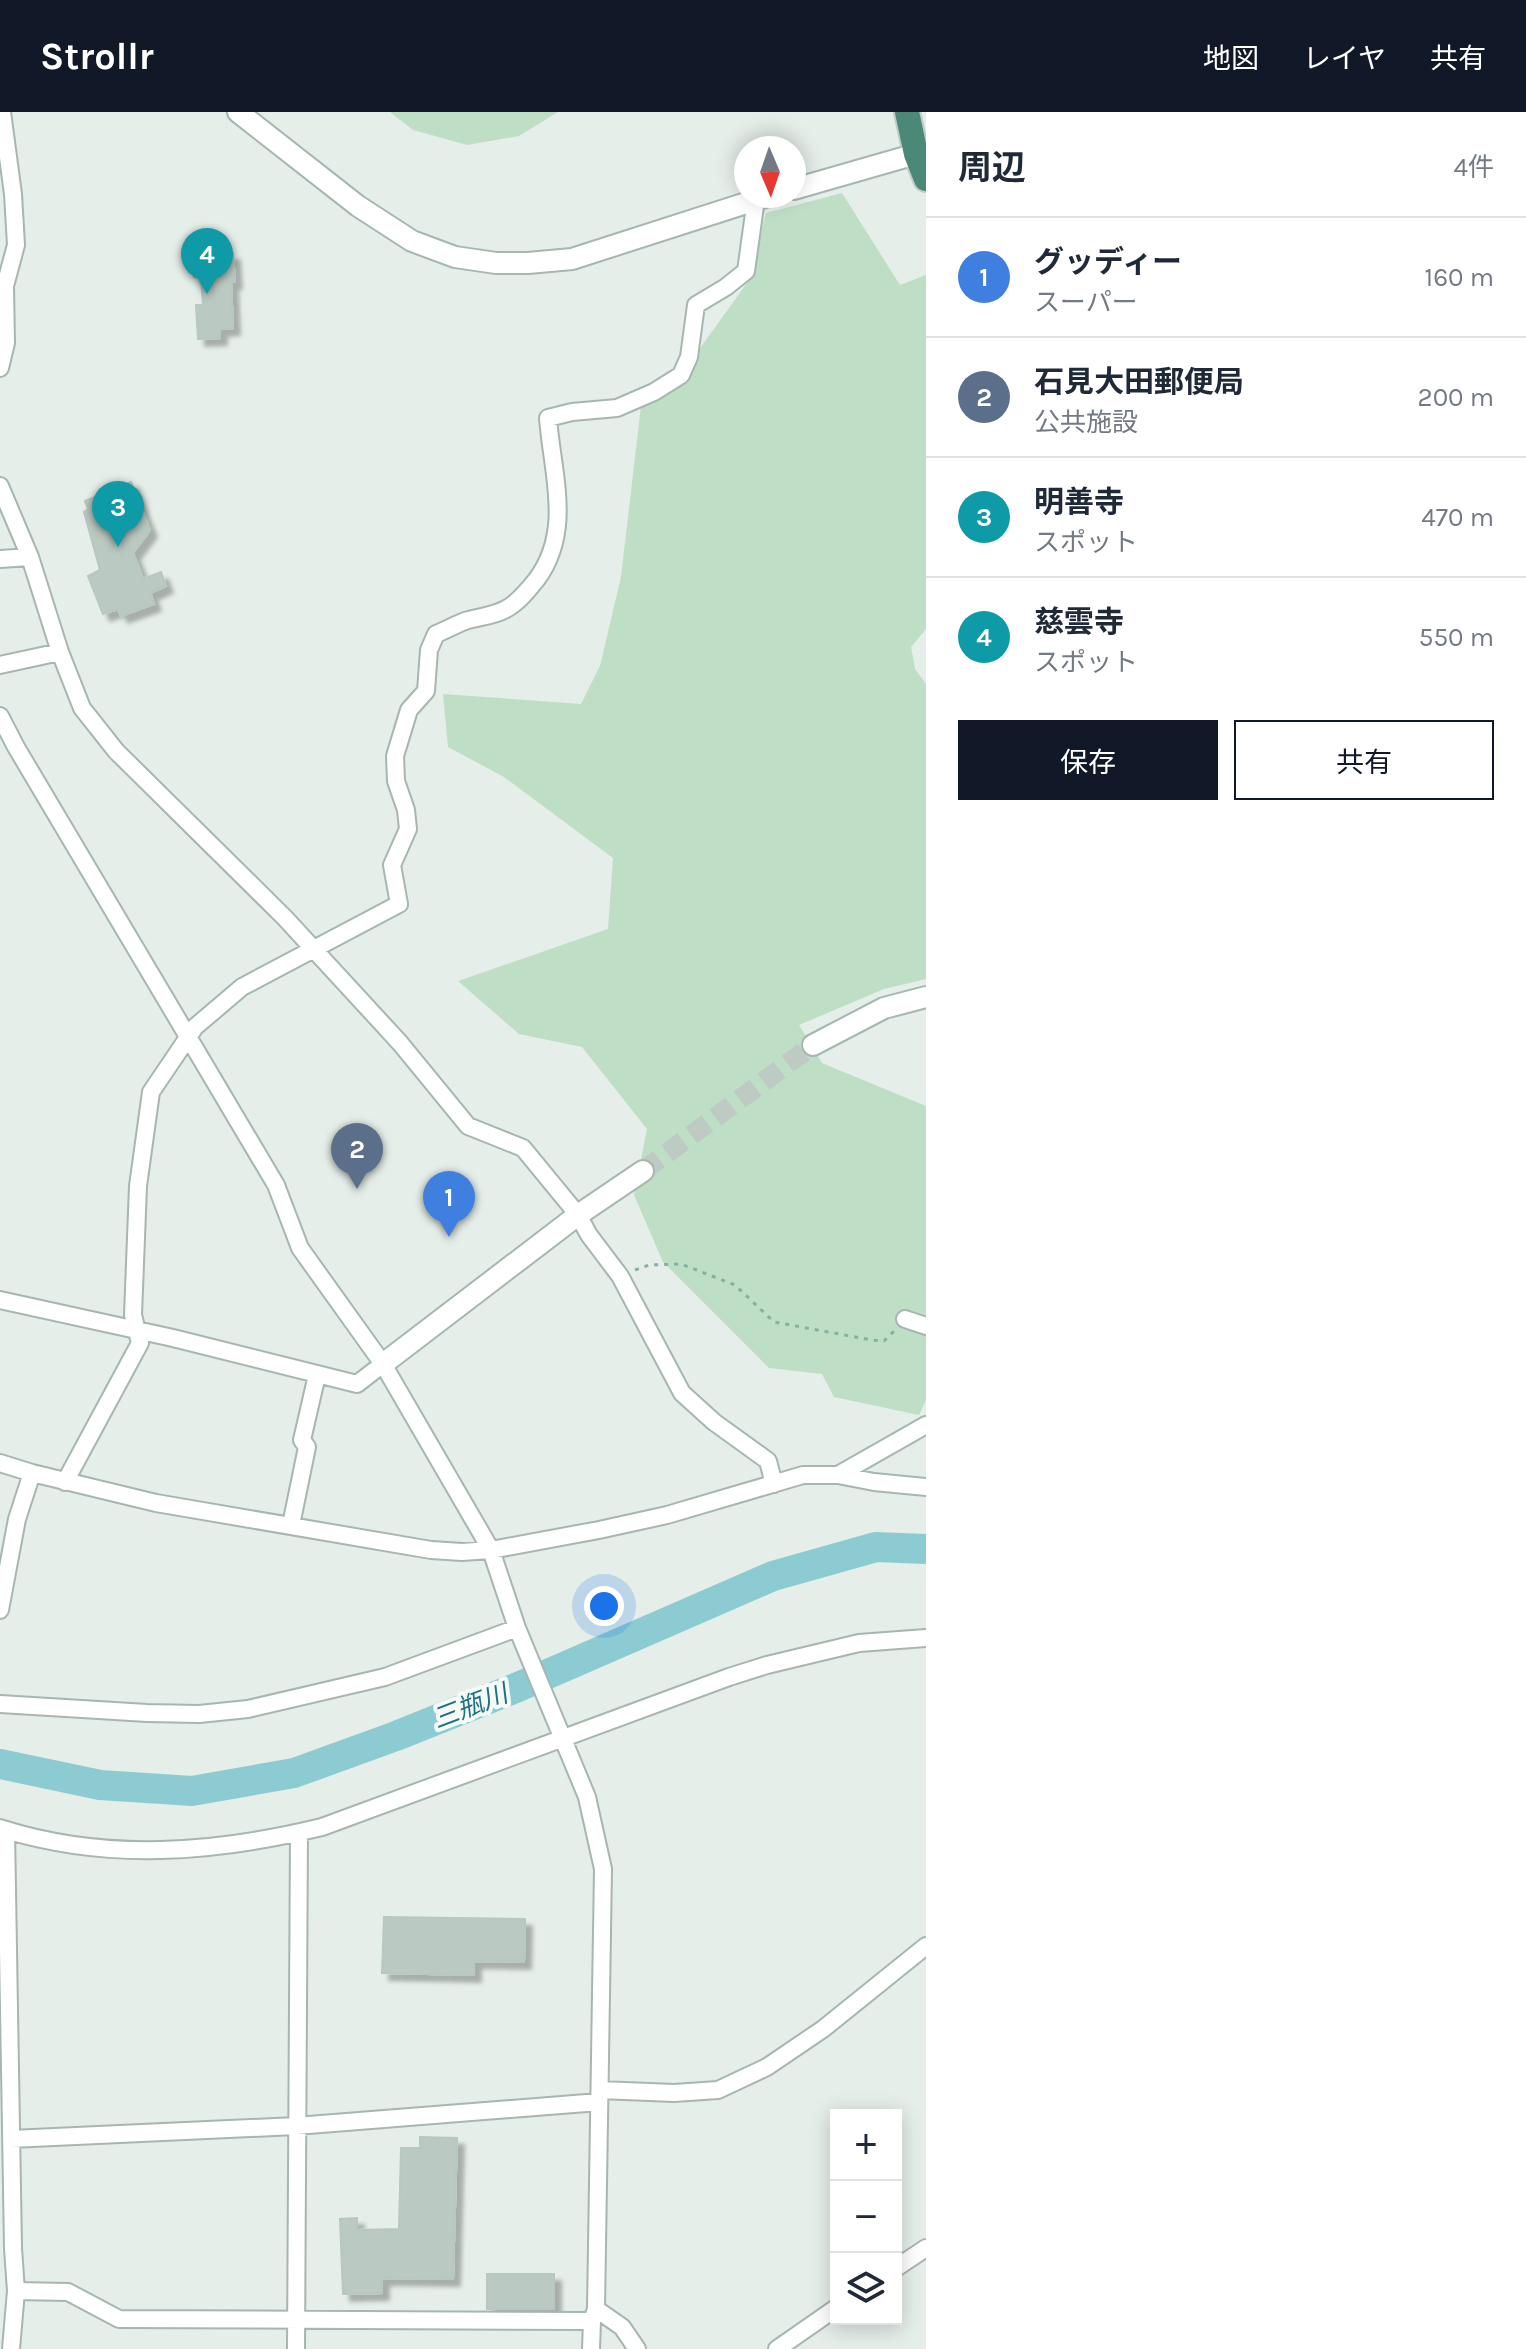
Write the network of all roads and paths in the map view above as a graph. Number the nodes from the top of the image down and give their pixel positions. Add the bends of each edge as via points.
1 (238, 112) edge
2 (907, 112) edge
3 (1, 116) edge
4 (916, 154) junction
5 (926, 179) edge
6 (806, 186) edge
7 (734, 207) edge
8 (760, 208) edge
9 (0, 368) edge
10 (0, 486) edge
11 (30, 557) junction
12 (0, 559) edge
13 (60, 652) junction
14 (0, 665) edge
15 (0, 716) edge
16 (311, 948) junction
17 (926, 997) edge
18 (188, 1037) junction
19 (813, 1045) tunnel mouth
20 (643, 1171) tunnel mouth
21 (578, 1215) junction
22 (620, 1276) junction
23 (0, 1300) edge
24 (905, 1319) joint
25 (926, 1326) edge
26 (136, 1330) junction
27 (383, 1364) junction
28 (317, 1375) junction
29 (926, 1425) edge
30 (0, 1463) edge
31 (32, 1473) junction
32 (838, 1475) junction
33 (65, 1482) junction
34 (774, 1484) junction
35 (926, 1487) edge
36 (291, 1525) junction
37 (491, 1550) junction
38 (0, 1610) edge
39 (517, 1628) junction
40 (926, 1638) edge
41 (0, 1704) edge
42 (563, 1739) junction
43 (3, 1829) edge
44 (299, 1833) junction
45 (926, 1946) edge
46 (599, 2096) junction
47 (296, 2126) junction
48 (11, 2139) junction
49 (926, 2248) edge
50 (902, 2264) edge
51 (16, 2291) junction
52 (830, 2312) edge
53 (594, 2315) junction
54 (296, 2319) junction
55 (11, 2349) edge
56 (296, 2349) edge
57 (591, 2349) edge
58 (637, 2349) edge
59 (777, 2349) edge

1 - 7 street via 358,206 412,241 455,257 496,263 572,259
2 - 4 highway
3 - 9 street via 16,245 5,286 6,343
4 - 5 highway
4 - 6 street
8 - 16 street via 746,271 696,305 689,357 681,375 617,408 548,418 557,499 549,562 506,609 436,634 429,650 426,691 409,710 395,756 408,829 392,865 399,904
10 - 11 street
11 - 12 street
11 - 13 street
13 - 14 street
13 - 16 street via 82,708 116,751
15 - 18 street
16 - 18 street via 242,987
16 - 21 street via 468,1126 523,1148
17 - 19 street via 884,1008
18 - 26 street via 151,1092 138,1186
18 - 27 street via 276,1185 300,1248
20 - 21 street
21 - 22 street
21 - 27 street
22 - 24 path via 649,1265 681,1264 735,1285 774,1322 872,1340 884,1341
22 - 34 street via 682,1393 768,1461
23 - 26 street
24 - 25 street
26 - 28 street
26 - 33 street via 140,1343
27 - 28 street via 357,1384
27 - 37 street
28 - 36 street
29 - 32 street
30 - 31 street
31 - 33 street
31 - 38 street via 17,1519
32 - 34 street via 803,1475
32 - 35 street
33 - 36 street
34 - 37 street via 653,1518
36 - 37 street via 431,1550
37 - 39 street
39 - 41 street via 385,1677 248,1709 147,1713
39 - 42 street
40 - 42 street via 859,1643 767,1665
42 - 44 street
42 - 46 street via 587,1797 603,1869
43 - 44 street via 92,1849 142,1851
43 - 48 street
44 - 47 street
45 - 46 street via 823,2029 767,2067 718,2090
46 - 47 street
46 - 53 street
47 - 48 street
47 - 54 street
48 - 51 street
49 - 50 street
51 - 54 street via 68,2292 119,2319
51 - 55 street
52 - 59 street
53 - 54 street
53 - 57 street
53 - 58 street via 622,2327
54 - 56 street

